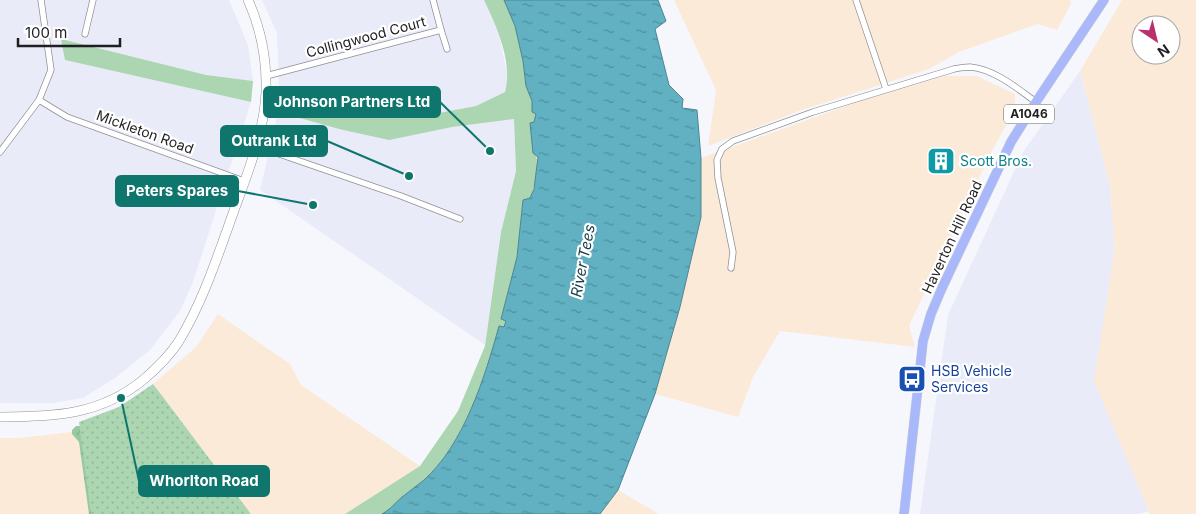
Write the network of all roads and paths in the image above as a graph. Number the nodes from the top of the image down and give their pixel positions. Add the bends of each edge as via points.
1 (41, 0) edge
2 (93, 0) edge
3 (248, 0) edge
4 (434, 0) edge
5 (856, 0) edge
6 (1104, 0) edge
7 (441, 30) junction
8 (85, 34) dead end
9 (447, 49) dead end
10 (266, 76) junction
11 (886, 89) junction
12 (39, 100) junction
13 (1036, 102) junction
14 (256, 146) junction
15 (0, 152) edge
16 (244, 181) junction
17 (460, 219) dead end
18 (731, 268) dead end
19 (0, 417) edge
20 (904, 514) edge

1 - 12 street via 52,70
2 - 8 street
3 - 10 street via 261,36
4 - 7 street, Collingwood Court
5 - 11 street
6 - 13 main road, Haverton Hill Road / A1046
7 - 9 street
7 - 10 street, Collingwood Court
10 - 14 street via 266,94
11 - 13 street via 969,67 998,77
11 - 18 street via 804,115 722,149 717,160 718,178 732,252
12 - 15 street
12 - 16 street, Mickleton Road via 68,117
13 - 20 main road, Haverton Hill Road / A1046 via 1012,142 952,265 925,330
14 - 16 street
14 - 17 street
16 - 19 street via 202,299 178,343 159,366 133,387 96,406 50,416

